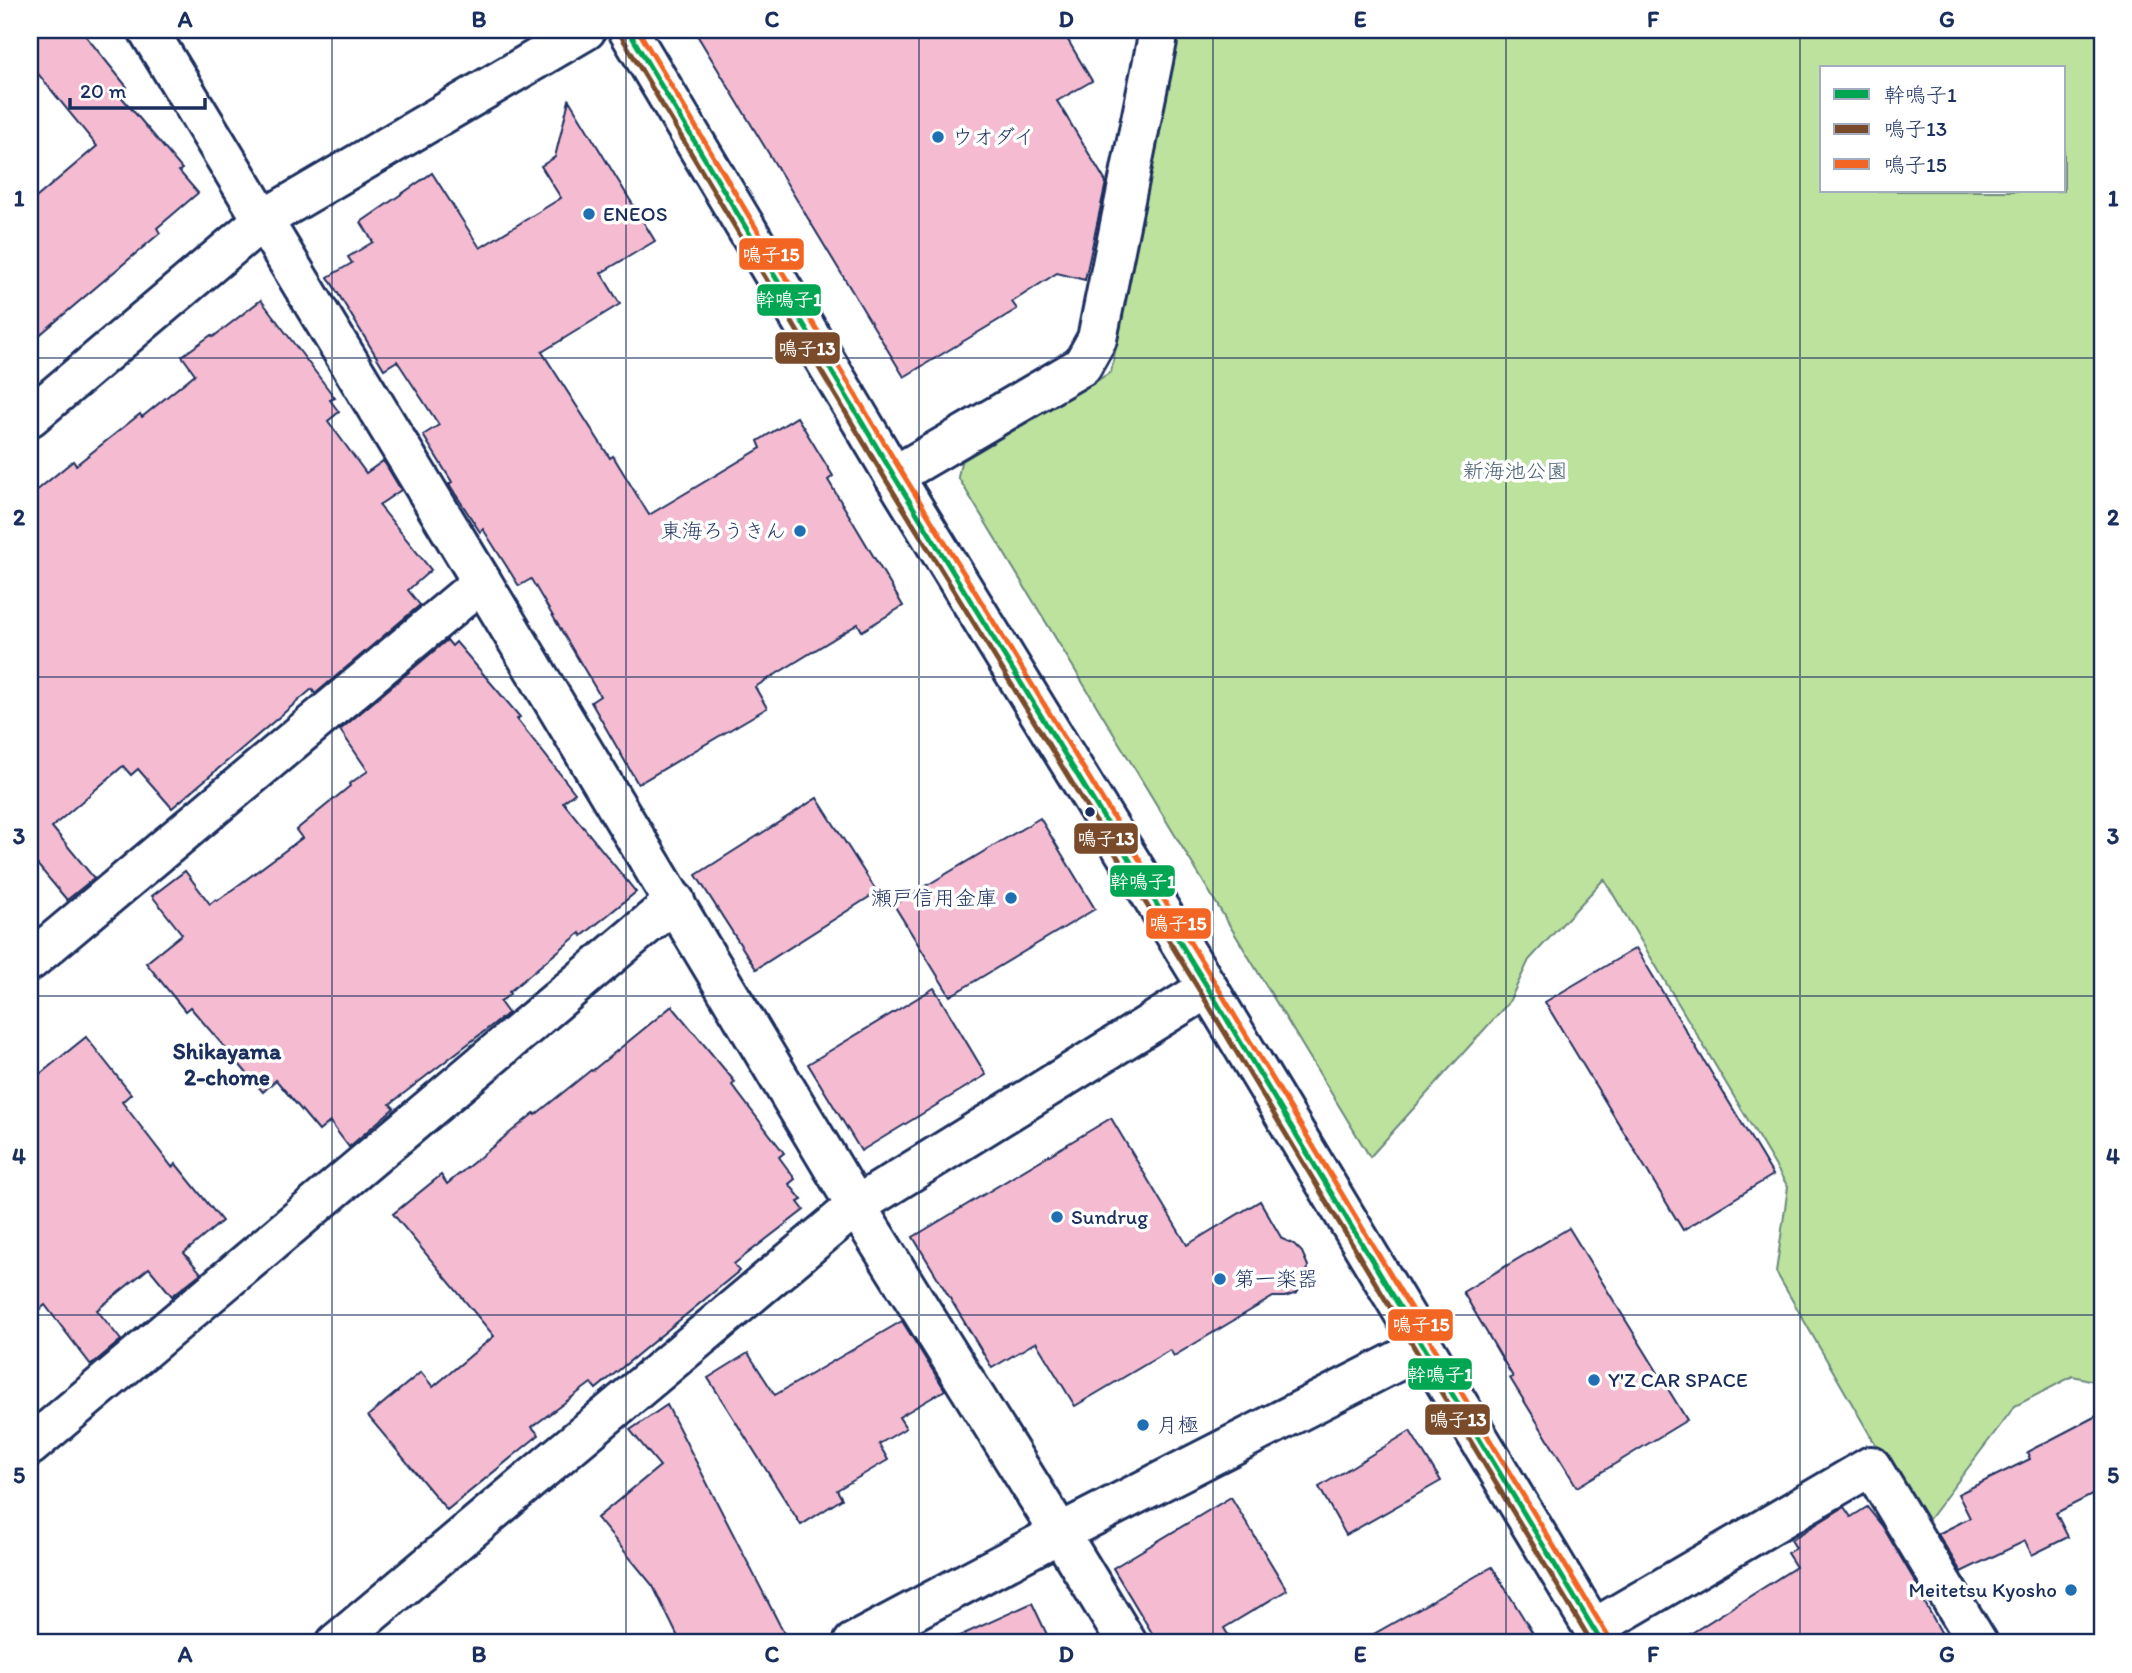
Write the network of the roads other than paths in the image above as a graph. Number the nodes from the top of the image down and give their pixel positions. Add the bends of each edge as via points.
1 (148, 30) edge
2 (586, 30) edge
3 (628, 30) edge
4 (1157, 30) edge
5 (264, 219) junction
6 (30, 417) edge
7 (894, 477) junction
8 (482, 582) junction
9 (674, 901) junction
10 (30, 961) edge
11 (1208, 988) junction
12 (856, 1206) junction
13 (1423, 1348) junction
14 (30, 1446) edge
15 (1060, 1534) junction
16 (1598, 1636) edge
17 (336, 1643) edge
18 (853, 1643) edge
19 (1127, 1643) edge
20 (1978, 1643) edge

1 - 5 street
2 - 5 street
3 - 7 street
4 - 7 street via 1097,340 1082,366
5 - 6 street
5 - 8 street
7 - 11 street
8 - 9 street
8 - 10 street
9 - 12 street
9 - 14 street
11 - 12 street
11 - 13 street
12 - 15 street
12 - 17 street
13 - 15 street
13 - 16 street
15 - 18 street
15 - 19 street
16 - 20 street via 1871,1466

